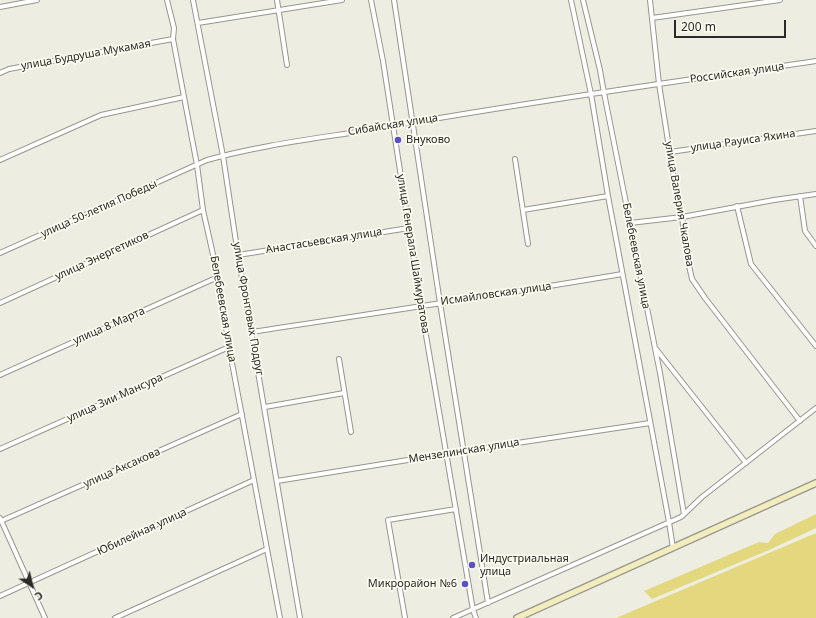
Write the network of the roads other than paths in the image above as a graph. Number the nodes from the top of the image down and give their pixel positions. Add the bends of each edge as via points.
1 (36, 0) edge
2 (167, 0) edge
3 (194, 0) edge
4 (277, 0) edge
5 (342, 0) edge
6 (371, 0) edge
7 (394, 0) edge
8 (571, 0) edge
9 (583, 0) edge
10 (650, 0) edge
11 (780, 0) edge
12 (0, 7) edge
13 (278, 10) junction
14 (652, 18) junction
15 (198, 23) junction
16 (173, 39) junction
17 (816, 61) edge
18 (287, 65) dead end
19 (0, 73) edge
20 (659, 84) junction
21 (604, 93) junction
22 (591, 94) junction
23 (184, 97) junction
24 (412, 122) junction
25 (392, 126) junction
26 (816, 131) edge
27 (670, 152) junction
28 (223, 156) junction
29 (515, 159) dead end
30 (0, 160) edge
31 (197, 165) junction
32 (816, 194) edge
33 (608, 196) junction
34 (800, 196) junction
35 (737, 206) junction
36 (203, 210) junction
37 (523, 210) junction
38 (682, 216) junction
39 (630, 223) junction
40 (409, 228) junction
41 (528, 244) dead end
42 (816, 246) edge
43 (0, 253) edge
44 (238, 255) junction
45 (622, 274) junction
46 (218, 277) junction
47 (440, 302) junction
48 (0, 303) edge
49 (421, 306) junction
50 (252, 332) junction
51 (816, 346) edge
52 (229, 347) junction
53 (654, 347) junction
54 (339, 359) dead end
55 (0, 375) edge
56 (344, 393) junction
57 (265, 408) junction
58 (816, 408) edge
59 (242, 414) junction
60 (800, 421) junction
61 (650, 423) junction
62 (351, 432) dead end
63 (0, 449) edge
64 (464, 451) junction
65 (447, 454) junction
66 (746, 463) junction
67 (254, 480) junction
68 (277, 481) junction
69 (816, 483) edge
70 (456, 509) junction
71 (684, 514) junction
72 (1, 520) edge
73 (669, 522) junction
74 (673, 548) junction
75 (267, 549) junction
76 (29, 583) junction
77 (0, 596) edge
78 (488, 603) junction
79 (473, 610) junction
80 (45, 618) edge
81 (115, 618) edge
82 (280, 618) edge
83 (300, 618) edge
84 (405, 618) edge
85 (453, 618) edge
86 (476, 618) edge
87 (517, 618) edge

1 - 12 street
2 - 16 street, Белебеевская улица via 174,28
3 - 15 street, улица Фронтовых Подруг
4 - 13 street
5 - 13 street
6 - 25 street, улица Генерала Шаймуратова
7 - 24 street
8 - 22 street, Белебеевская улица
9 - 21 street, Белебеевская улица
10 - 14 street, улица Валерия Чкалова
11 - 14 street
13 - 15 street
13 - 18 street
14 - 20 street, улица Валерия Чкалова
15 - 28 street, улица Фронтовых Подруг
16 - 19 street, улица Будруша Мукамая via 9,69
16 - 23 street, Белебеевская улица
17 - 20 street, Российская улица
20 - 21 street, Российская улица
20 - 27 street, улица Валерия Чкалова
21 - 22 street, Сибайская улица
21 - 39 street, Белебеевская улица
22 - 24 street, Сибайская улица
22 - 33 street, Белебеевская улица
23 - 30 street via 101,115
23 - 31 street, Белебеевская улица
24 - 25 street, Сибайская улица
24 - 47 street
25 - 28 street, Сибайская улица
25 - 40 street, улица Генерала Шаймуратова
26 - 27 street, улица Рауиса Яхина
27 - 38 street, улица Валерия Чкалова
28 - 31 street, Сибайская улица
28 - 44 street, улица Фронтовых Подруг
29 - 37 street
31 - 36 street, Белебеевская улица
31 - 43 street, улица 50-летия Победы
32 - 34 street
33 - 37 street
33 - 45 street, Белебеевская улица
34 - 35 street
34 - 42 street via 805,231
35 - 38 street
35 - 51 street via 750,264
36 - 46 street, Белебеевская улица
36 - 48 street, улица Энергетиков
37 - 41 street
38 - 39 street
38 - 60 street, улица Валерия Чкалова via 692,279
39 - 53 street, Белебеевская улица
40 - 44 street, Анастасьевская улица
40 - 49 street, улица Генерала Шаймуратова
44 - 50 street, улица Фронтовых Подруг
45 - 47 street, Исмайловская улица via 526,291
45 - 61 street, Белебеевская улица
46 - 52 street, Белебеевская улица
46 - 55 street, улица 8 Марта
47 - 49 street, Исмайловская улица
47 - 64 street
49 - 50 street, Исмайловская улица
49 - 65 street, улица Генерала Шаймуратова
50 - 57 street, улица Фронтовых Подруг
52 - 59 street, Белебеевская улица
52 - 63 street, улица Зии Мансура
53 - 66 street
53 - 71 street, Белебеевская улица
54 - 56 street
56 - 57 street
56 - 62 street
57 - 68 street, улица Фронтовых Подруг
58 - 60 street
59 - 67 street, Белебеевская улица
59 - 72 street, улица Аксакова
60 - 66 street
61 - 64 street, Мензелинская улица
61 - 73 street, Белебеевская улица
64 - 65 street, Мензелинская улица
64 - 78 street
65 - 68 street, Мензелинская улица
65 - 70 street, улица Генерала Шаймуратова
66 - 71 street
67 - 75 street, Белебеевская улица
67 - 76 street, Юбилейная улица
68 - 83 street, улица Фронтовых Подруг
69 - 74 street
70 - 79 street, улица Генерала Шаймуратова
70 - 84 street via 388,520
71 - 73 street
72 - 76 street
73 - 74 street, Белебеевская улица
73 - 78 street
74 - 87 street
75 - 81 street
75 - 82 street, Белебеевская улица
76 - 77 street, Юбилейная улица
76 - 80 street
78 - 79 street
79 - 85 street
79 - 86 street, улица Генерала Шаймуратова

